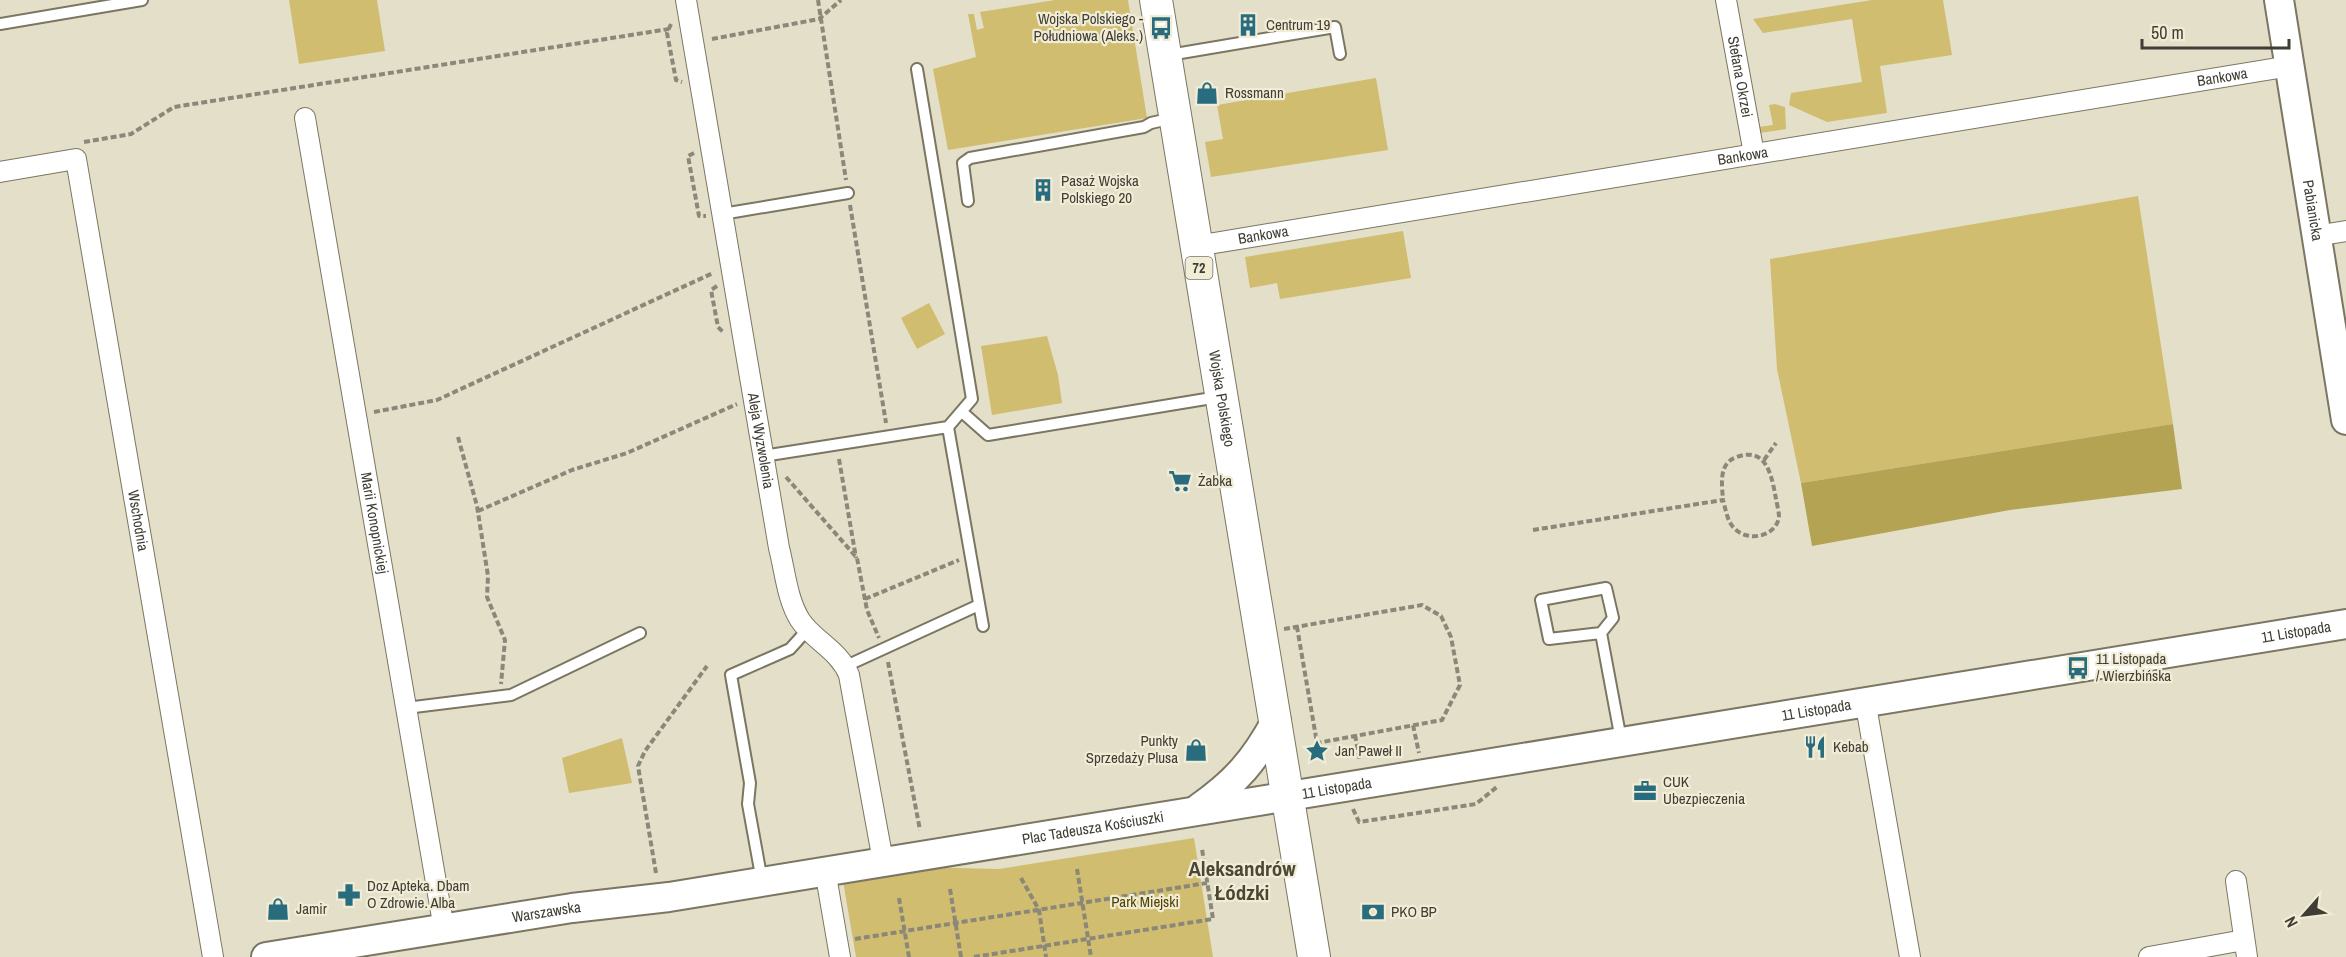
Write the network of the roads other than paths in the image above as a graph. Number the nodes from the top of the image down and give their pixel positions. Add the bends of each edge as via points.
1 (142, 0) edge
2 (686, 0) edge
3 (1156, 0) edge
4 (1726, 0) edge
5 (2279, 0) edge
6 (0, 24) edge
7 (1340, 54) dead end
8 (1165, 56) junction
9 (2290, 66) junction
10 (917, 69) dead end
11 (1175, 117) junction
12 (305, 118) dead end
13 (1754, 154) junction
14 (0, 172) edge
15 (848, 193) road end
16 (968, 201) dead end
17 (722, 213) junction
18 (2346, 231) edge
19 (2315, 236) junction
20 (1196, 246) junction
21 (1221, 396) junction
22 (962, 412) junction
23 (2346, 420) edge
24 (948, 428) junction
25 (772, 454) junction
26 (979, 605) junction
27 (2346, 624) edge
28 (982, 626) dead end
29 (808, 629) junction
30 (640, 633) dead end
31 (1601, 633) junction
32 (846, 666) junction
33 (1865, 700) junction
34 (406, 708) junction
35 (1276, 721) junction
36 (1621, 740) junction
37 (1287, 796) junction
38 (1195, 811) junction
39 (883, 861) junction
40 (825, 870) junction
41 (2236, 881) dead end
42 (762, 882) junction
43 (444, 929) junction
44 (2246, 948) edge
45 (838, 949) edge
46 (213, 957) edge
47 (266, 957) edge
48 (1314, 957) edge
49 (1910, 957) edge
50 (2149, 957) edge

1 - 6 lane
2 - 17 street, Aleja Wyzwolenia
3 - 8 main road, Wojska Polskiego / 72
4 - 13 street, Stefana Okrzei
5 - 9 street, Pabianicka
7 - 8 lane via 1335,27
8 - 11 main road, Wojska Polskiego / 72
9 - 13 street, Bankowa
9 - 19 street, Pabianicka
10 - 22 lane via 972,399
11 - 16 lane via 1144,127 970,158 963,163
11 - 20 main road, Wojska Polskiego / 72
12 - 34 street, Marii Konopnickiej
13 - 20 street, Bankowa
14 - 46 street, Wschodnia via 76,159
15 - 17 lane
17 - 25 street, Aleja Wyzwolenia
18 - 19 street
19 - 23 street, Pabianicka
20 - 21 main road, Wojska Polskiego / 72
21 - 22 lane via 988,435
21 - 35 main road, Wojska Polskiego / 72
22 - 24 lane
24 - 25 lane
24 - 26 lane
25 - 29 street, Aleja Wyzwolenia via 779,548 793,606
26 - 28 lane
26 - 32 lane
27 - 33 street, 11 Listopada
29 - 32 street, Aleja Wyzwolenia
29 - 42 lane via 790,649 731,675
30 - 34 lane via 511,695
31 - 31 lane via 1549,639 1541,600 1606,588 1613,618
31 - 36 lane
32 - 39 street
33 - 36 street, 11 Listopada
33 - 49 street
34 - 43 street, Marii Konopnickiej
35 - 37 main road, Wojska Polskiego / 72
35 - 38 street via 1250,764 1220,794
36 - 37 street, 11 Listopada
37 - 38 street, Plac Tadeusza Kościuszki
37 - 48 main road, 72
38 - 39 street, Plac Tadeusza Kościuszki
39 - 40 street, Plac Tadeusza Kościuszki
40 - 42 street, Warszawska
40 - 45 street
41 - 44 street
42 - 43 street, Warszawska
43 - 47 street, Warszawska
44 - 50 street

